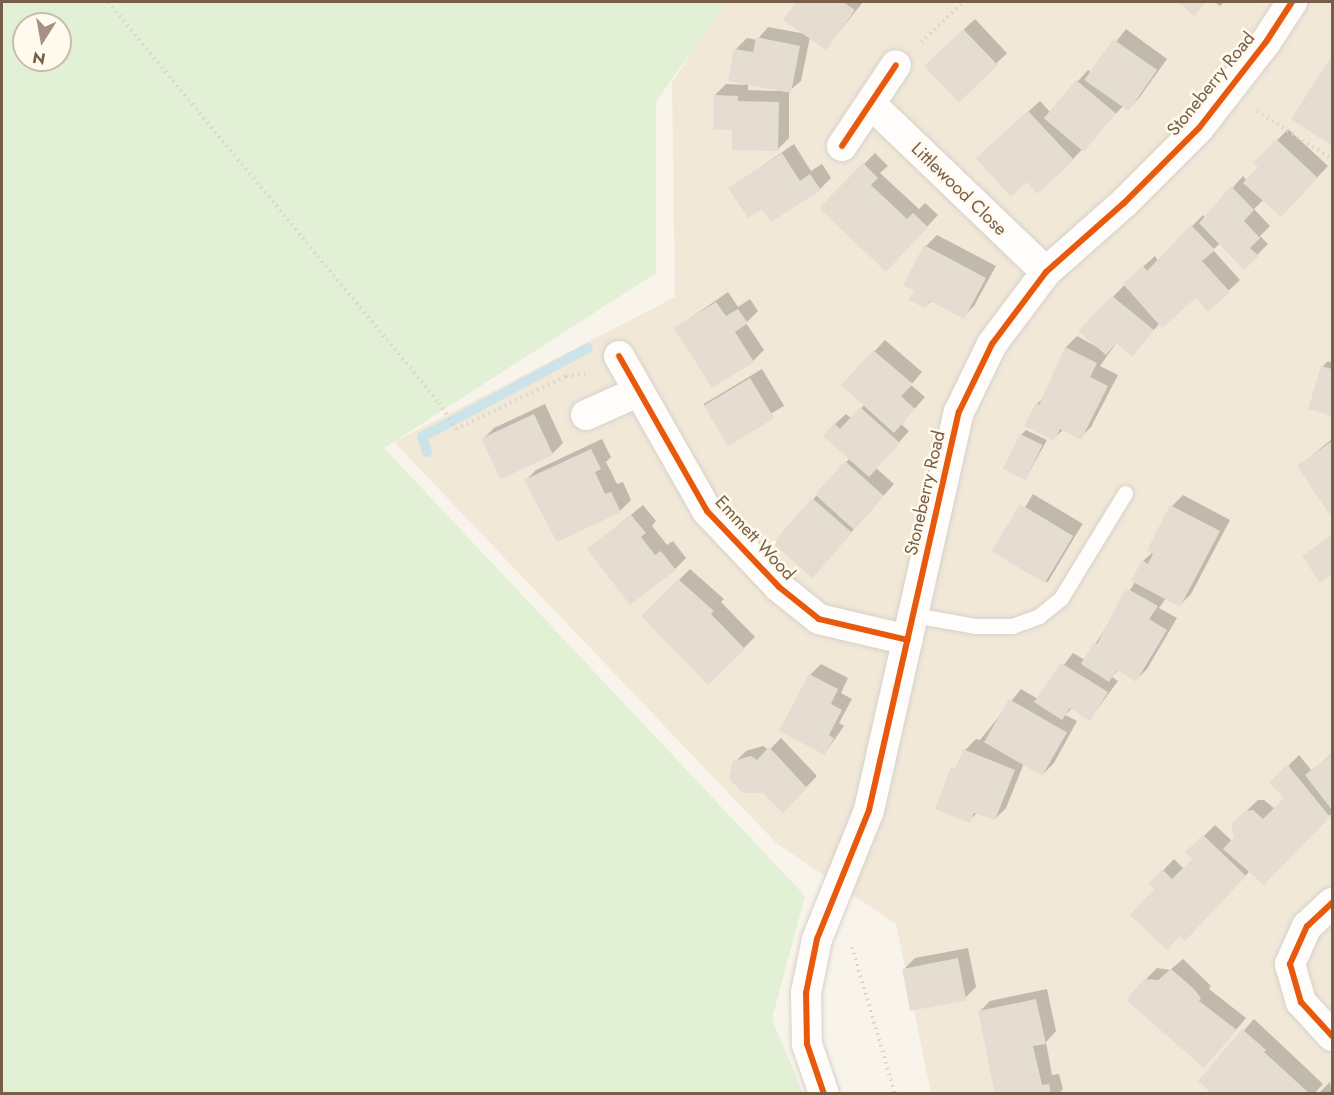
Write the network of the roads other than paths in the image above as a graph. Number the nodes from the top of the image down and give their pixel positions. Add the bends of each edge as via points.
1 (1292, 2) edge
2 (896, 65) road end
3 (872, 105) junction
4 (842, 146) dead end
5 (1046, 272) junction
6 (586, 416) dead end
7 (1125, 493) dead end
8 (911, 628) junction
9 (1332, 903) edge
10 (1332, 1036) edge
11 (824, 1094) edge

1 - 5 street, Stoneberry Road via 1229,92 1124,203
2 - 3 street
3 - 4 street
3 - 5 street, Littlewood Close
5 - 8 street, Stoneberry Road via 992,344 958,412
6 - 8 street, Emmett Wood via 627,371 707,511 779,587 819,619
7 - 8 lane via 1061,598 1039,616 1012,626
8 - 11 street, Stoneberry Road via 869,810 817,939 806,993 807,1044
9 - 10 street via 1307,926 1290,964 1300,1002

